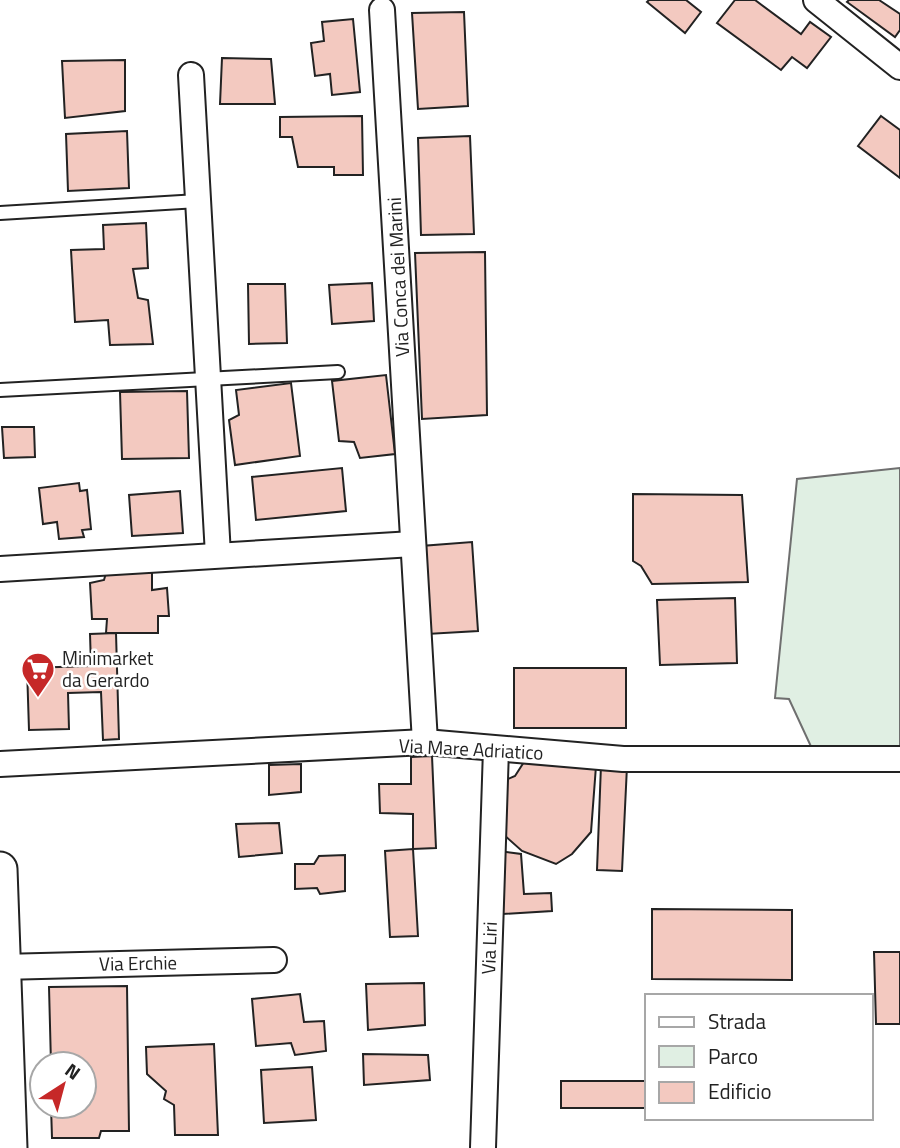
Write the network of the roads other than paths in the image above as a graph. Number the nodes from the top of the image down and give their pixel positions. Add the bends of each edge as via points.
1 (816, 0) edge
2 (382, 10) dead end
3 (900, 67) edge
4 (191, 75) dead end
5 (198, 201) junction
6 (0, 213) edge
7 (338, 372) dead end
8 (208, 378) junction
9 (0, 390) edge
10 (413, 544) junction
11 (218, 555) junction
12 (0, 569) edge
13 (425, 743) junction
14 (496, 749) junction
15 (900, 759) edge
16 (0, 764) edge
17 (0, 869) edge
18 (274, 960) dead end
19 (2, 967) junction
20 (10, 1148) edge
21 (483, 1148) edge

1 - 3 street
2 - 10 street, Via Conca dei Marini
4 - 5 street
5 - 6 lane
5 - 8 street
7 - 8 lane
8 - 9 lane
8 - 11 street
10 - 11 street
10 - 13 street, Via Conca dei Marini
11 - 12 street
13 - 14 street, Via Mare Adriatico
13 - 16 street, Via Mare Adriatico
14 - 15 street, Via Mare Adriatico via 622,759
14 - 21 street, Via Liri
17 - 19 main road
18 - 19 street, Via Erchie
19 - 20 main road

